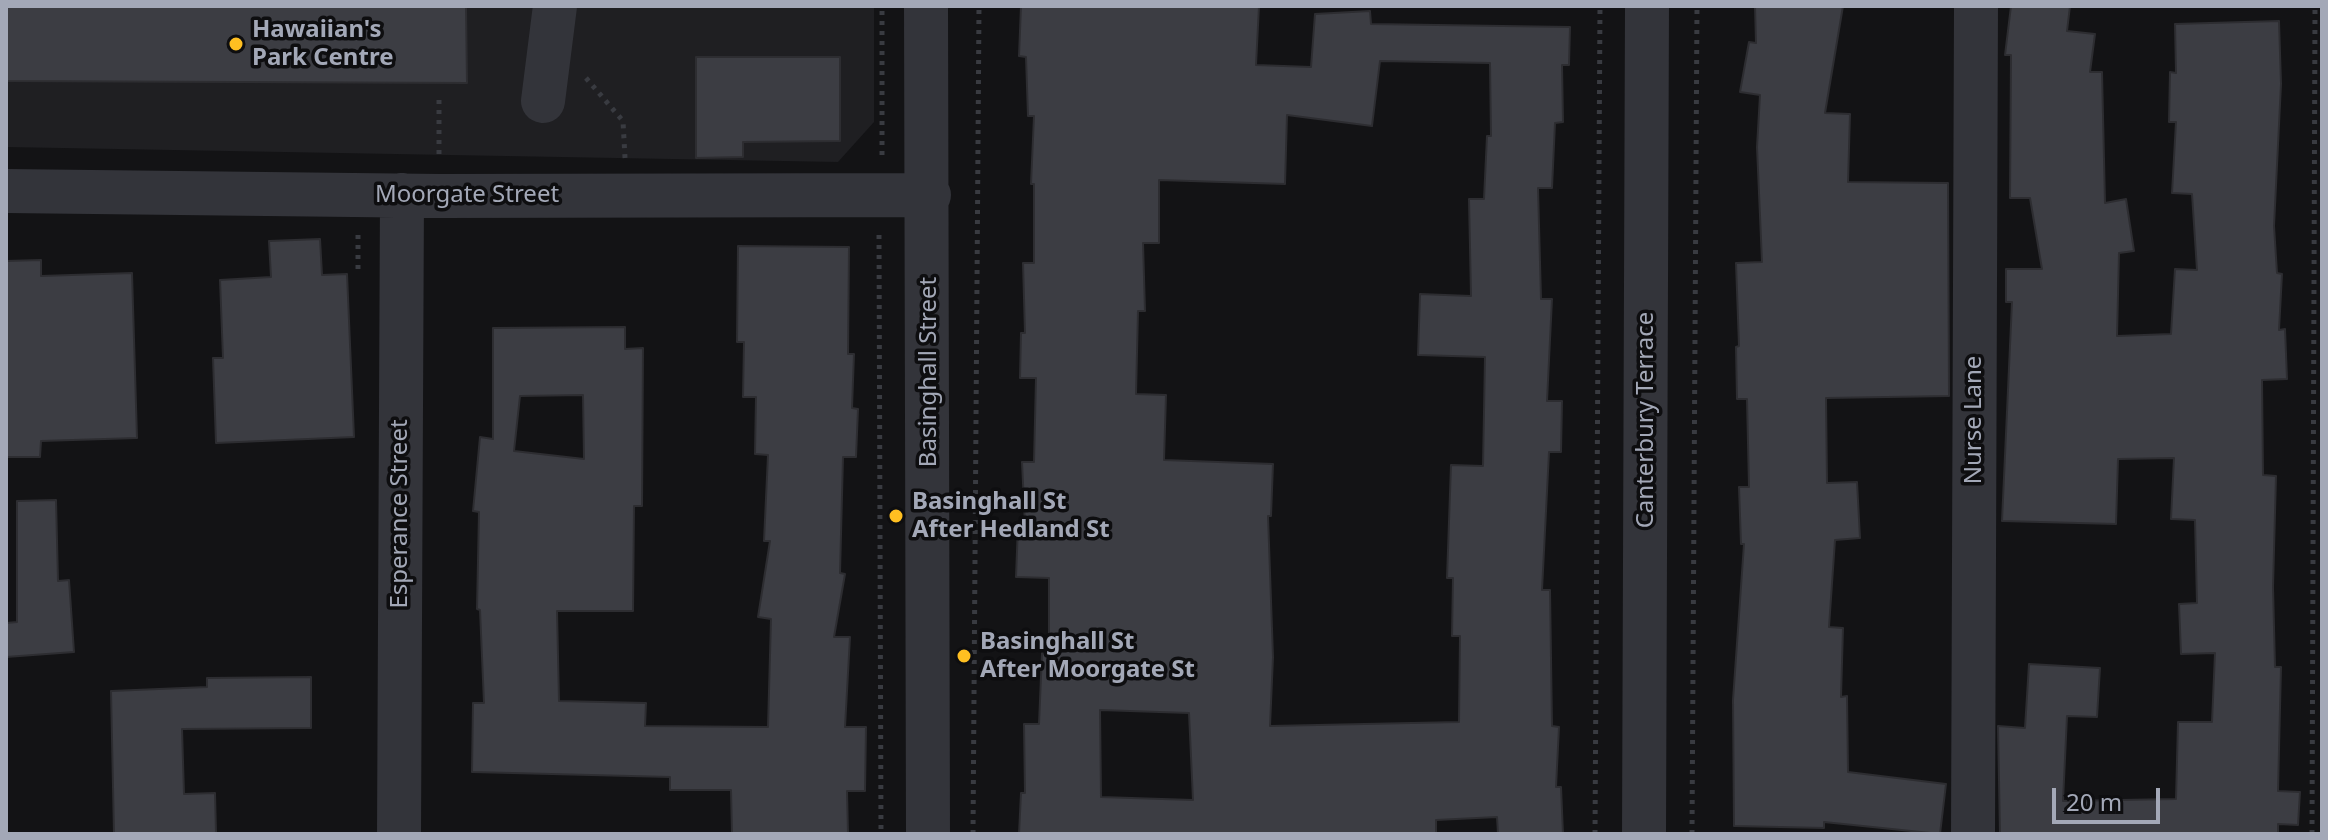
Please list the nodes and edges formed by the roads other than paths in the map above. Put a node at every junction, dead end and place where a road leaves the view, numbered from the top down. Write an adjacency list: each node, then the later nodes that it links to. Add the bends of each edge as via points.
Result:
1 (555, 6): 5 (street)
2 (926, 6): 7 (street, Basinghall Street)
3 (1647, 6): 11 (street, Canterbury Terrace)
4 (1976, 6): 12 (street, Nurse Lane)
5 (543, 101)
6 (6, 191): 8 (street, Moorgate Street)
7 (929, 195): 8 (street, Moorgate Street); 10 (street, Basinghall Street)
8 (421, 196): 9 (street, Esperance Street)
9 (399, 834)
10 (928, 834)
11 (1644, 834)
12 (1973, 834)

